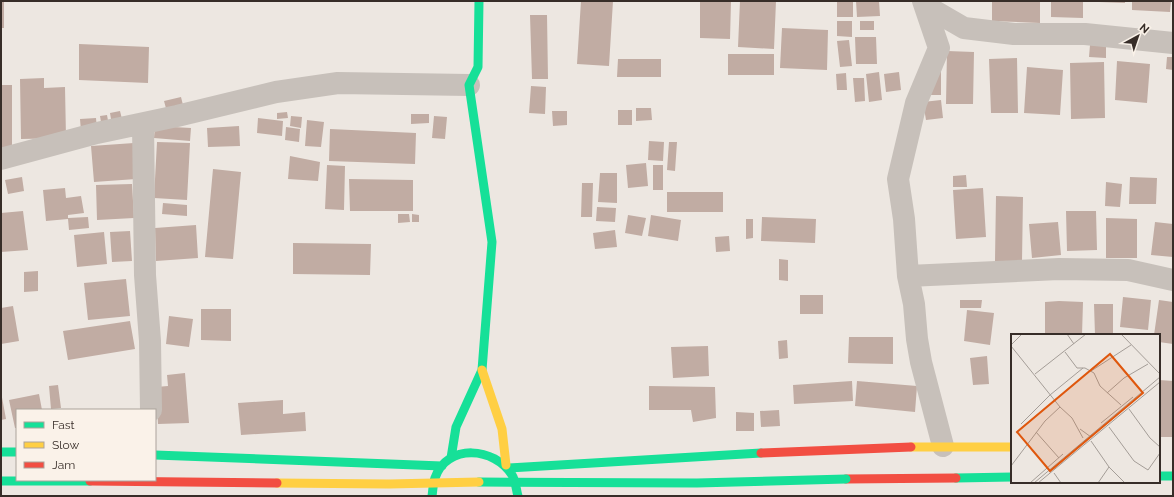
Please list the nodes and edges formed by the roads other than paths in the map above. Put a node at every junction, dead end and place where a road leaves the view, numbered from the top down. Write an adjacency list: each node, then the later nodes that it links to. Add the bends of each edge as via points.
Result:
1 (479, 1): 4 (main road, via 478,67)
2 (925, 3): 3 (street, via 964,28 1014,34 1085,34); 7 (street, via 939,48 916,103 898,179)
3 (1173, 43)
4 (470, 85): 5 (street, via 338,82 276,92); 9 (main road, via 492,242)
5 (143, 124): 6 (street, via 97,133); 10 (street, via 144,275 150,342)
6 (1, 159)
7 (908, 276): 8 (street, via 1059,269 1128,270); 11 (street, via 921,362)
8 (1173, 280)
9 (482, 370): 16 (main road, via 456,427); 18 (main road, via 502,429)
10 (151, 409)
11 (943, 446): 12 (main road); 18 (main road)
12 (1011, 447)
13 (1, 452): 14 (main road)
14 (16, 452)
15 (156, 452): 17 (main road)
16 (451, 458): 17 (main road); 18 (main road, via 464,452 480,451 494,456)
17 (442, 466): 27 (main road, via 435,477)
18 (508, 467): 28 (main road, via 517,486)
19 (1160, 476): 20 (main road)
20 (1173, 476)
21 (1011, 477): 25 (main road, bridge, via 697,483 521,480 396,484)
22 (1, 481): 24 (main road, bridge)
23 (16, 481): 26 (main road, bridge)
24 (16, 481)
25 (90, 481)
26 (90, 481)
27 (432, 496)
28 (518, 496)

